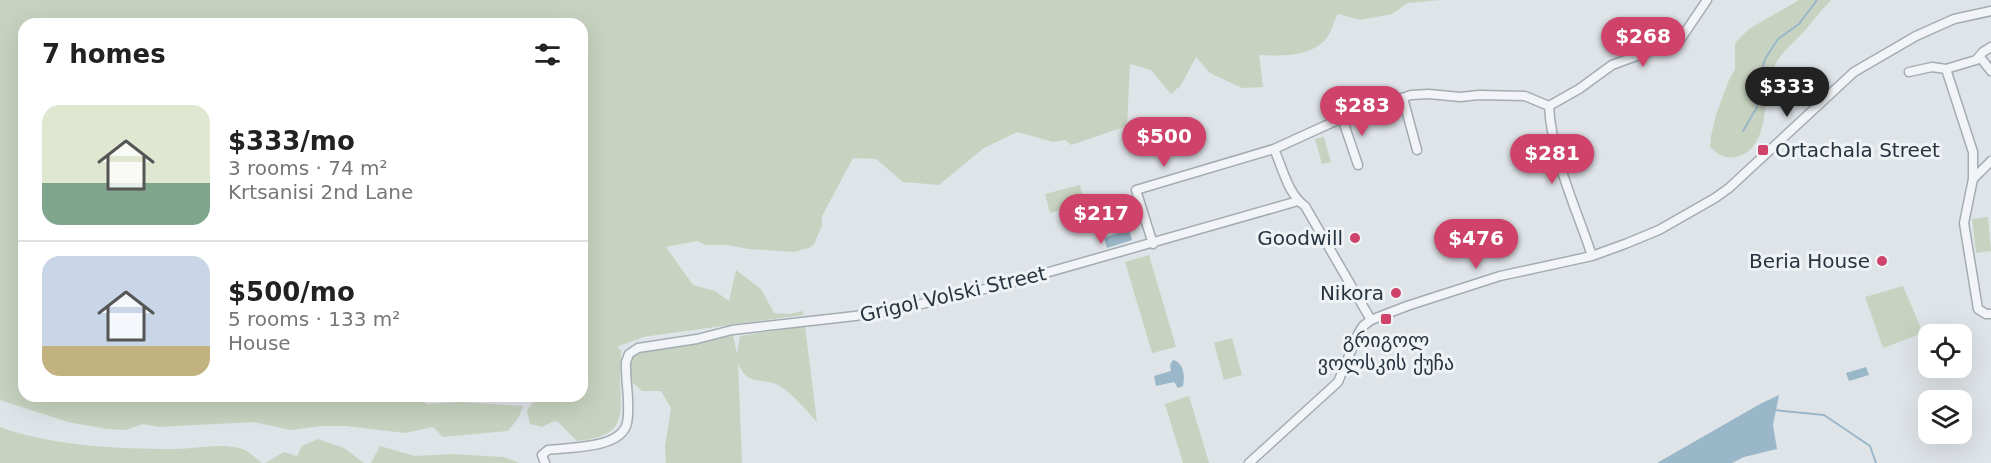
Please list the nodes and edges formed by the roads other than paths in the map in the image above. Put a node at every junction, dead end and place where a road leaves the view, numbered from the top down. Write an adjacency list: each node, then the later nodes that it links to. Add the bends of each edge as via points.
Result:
1 (1707, 0): 9 (street, via 1680,40 1612,65)
2 (1991, 11): 19 (street, via 1954,19 1864,65 1715,198 1659,230)
3 (1991, 47): 4 (street)
4 (1980, 57): 5 (street); 6 (street)
5 (1946, 69): 7 (street, via 1936,66); 13 (street)
6 (1991, 71)
7 (1909, 72)
8 (1403, 98): 9 (street, via 1429,94 1525,96); 10 (street); 12 (street)
9 (1550, 106): 19 (street, via 1550,123 1566,185)
10 (1342, 118): 11 (street); 15 (street)
11 (1274, 149): 17 (street); 18 (street, via 1136,190)
12 (1417, 150)
13 (1972, 152): 14 (street); 16 (street)
14 (1990, 162): 16 (street)
15 (1358, 165)
16 (1972, 178): 20 (street, via 1964,223 1978,309)
17 (1298, 201): 18 (street, Grigol Volski Street); 21 (street, via 1305,206)
18 (1153, 244): 22 (street, Grigol Volski Street, via 909,307 732,330 638,348 626,362 627,424 620,435 608,442 548,450)
19 (1592, 256): 21 (street, via 1500,276)
20 (1991, 314)
21 (1371, 320): 23 (street, via 1358,334 1338,382)
22 (543, 459)
23 (1249, 463)

